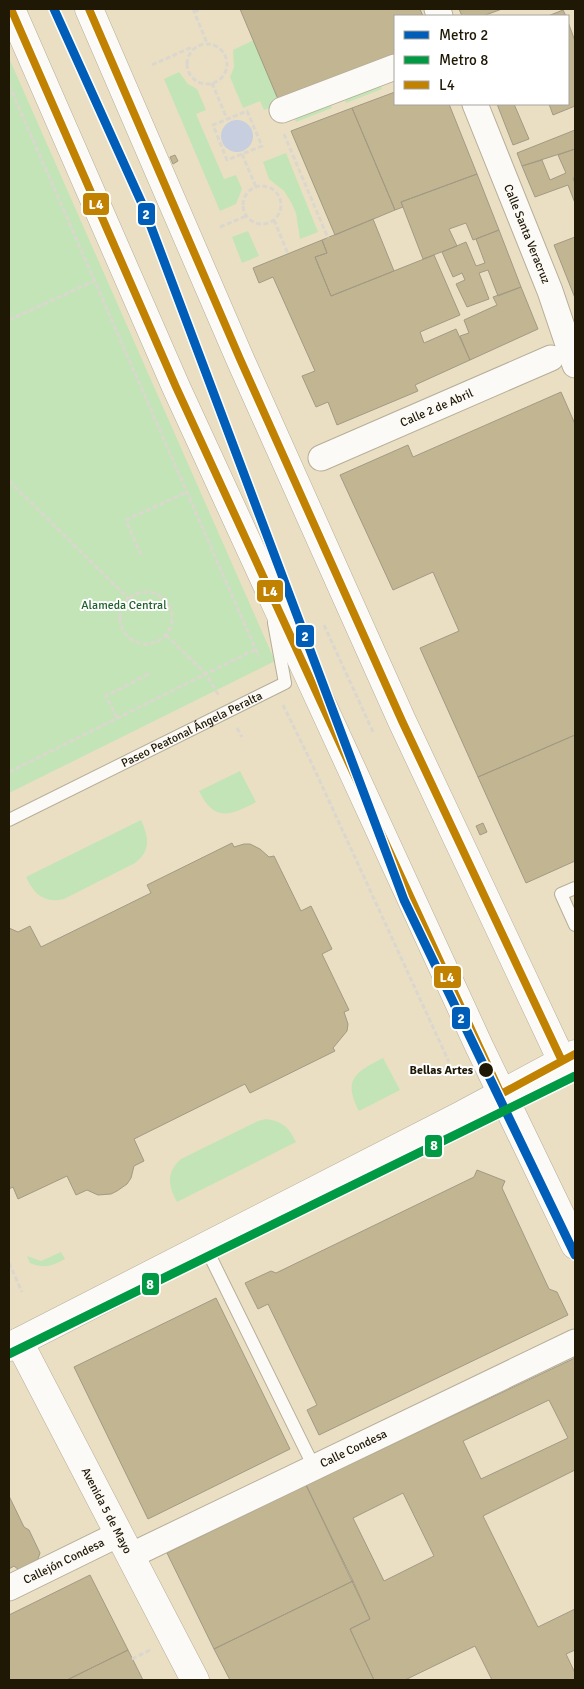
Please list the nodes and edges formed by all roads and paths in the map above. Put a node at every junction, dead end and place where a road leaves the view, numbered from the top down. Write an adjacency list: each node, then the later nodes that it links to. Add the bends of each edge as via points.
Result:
1 (11, 9): 31 (main road, via 176,387)
2 (89, 9): 47 (main road, via 240,359 402,721)
3 (202, 9): 4 (path)
4 (194, 10): 5 (path)
5 (207, 44): 6 (path); 9 (path, via 222,50 227,62 223,75)
6 (197, 45): 7 (path); 9 (path, via 186,61 189,74 199,82)
7 (152, 65)
8 (394, 67): 12 (street)
9 (212, 83): 13 (path)
10 (9, 85): 22 (path)
11 (475, 105): 24 (street, Calle Santa Veracruz)
12 (282, 110)
13 (227, 119): 15 (path, via 213,125 227,160); 15 (path, via 247,111 250,117 262,146)
14 (285, 135): 20 (path)
15 (242, 154): 16 (path)
16 (256, 187): 17 (path, via 243,201); 18 (path, via 268,187 278,195 281,207)
17 (246, 216): 18 (path, via 259,225); 19 (path)
18 (274, 220): 21 (path)
19 (220, 227)
20 (328, 238)
21 (288, 254)
22 (94, 281): 23 (path); 29 (path)
23 (9, 320)
24 (569, 329): 26 (street, Calle Santa Veracruz)
25 (551, 358): 27 (street, Calle 2 de Abril)
26 (575, 365)
27 (321, 458)
28 (9, 481): 32 (path)
29 (187, 492): 30 (path, via 126,520); 35 (path)
30 (141, 555)
31 (267, 585): 38 (lane, Paseo Peatonal Ángela Peralta, via 285,683); 49 (main road)
32 (129, 599): 34 (path, via 143,592 164,600 172,621); 34 (path, via 120,619 131,639 146,644)
33 (324, 625): 41 (path)
34 (166, 635): 37 (path)
35 (256, 649): 37 (path); 38 (path)
36 (151, 674): 40 (path, via 106,696)
37 (206, 674): 39 (path); 40 (path)
38 (275, 688): 39 (lane, Paseo Peatonal Ángela Peralta); 48 (path)
39 (228, 712): 42 (path); 44 (lane, Paseo Peatonal Ángela Peralta)
40 (117, 718): 43 (path)
41 (374, 734)
42 (242, 737)
43 (9, 772)
44 (9, 820)
45 (575, 888): 46 (lane, via 561,894)
46 (575, 925)
47 (569, 1058): 49 (main road)
48 (449, 1062)
49 (501, 1094): 50 (main road); 51 (main road)
50 (575, 1245)
51 (205, 1246): 55 (main road); 56 (lane)
52 (9, 1263): 53 (path)
53 (22, 1292)
54 (575, 1342): 56 (street, Calle Condesa)
55 (14, 1345): 57 (main road, Avenida 5 de Mayo)
56 (314, 1467): 57 (street, Calle Condesa)
57 (124, 1545): 58 (street, Callejón Condesa); 59 (main road, Avenida 5 de Mayo)
58 (9, 1588)
59 (194, 1680)

